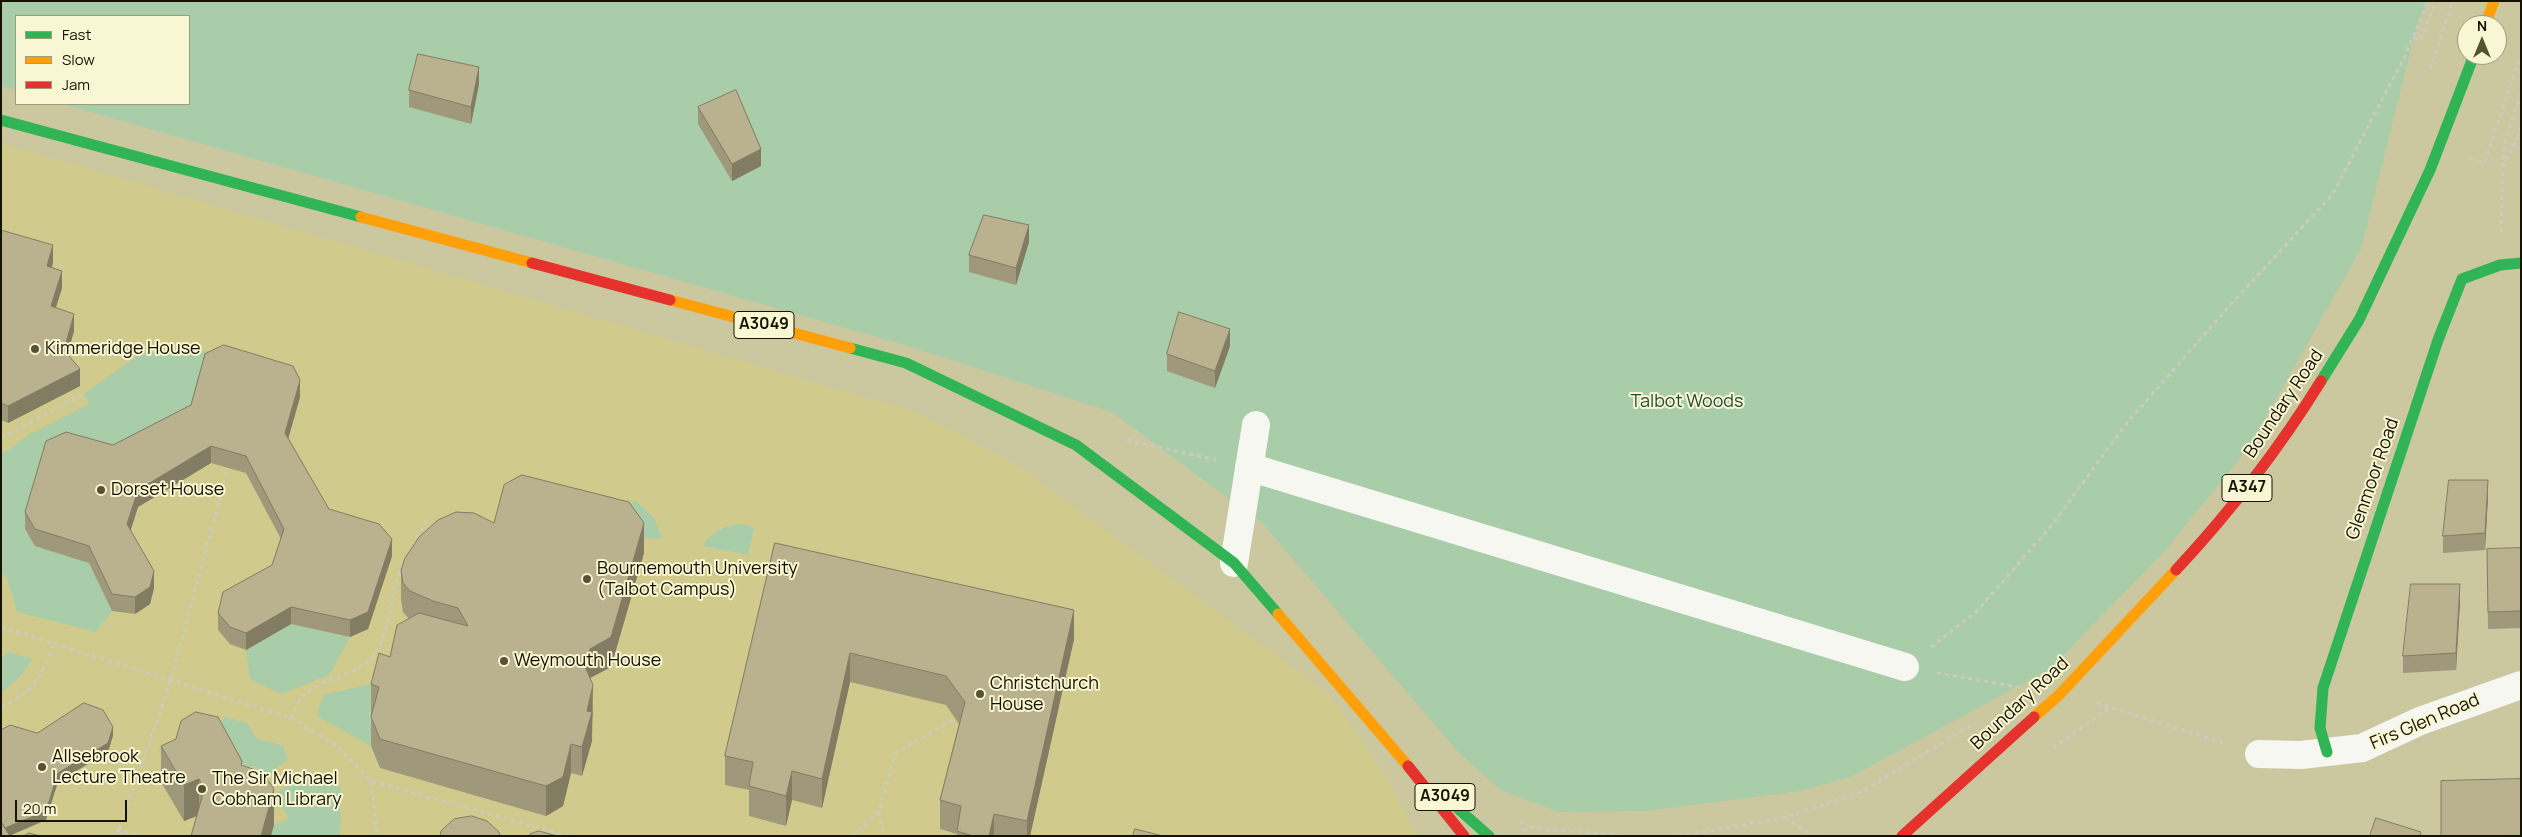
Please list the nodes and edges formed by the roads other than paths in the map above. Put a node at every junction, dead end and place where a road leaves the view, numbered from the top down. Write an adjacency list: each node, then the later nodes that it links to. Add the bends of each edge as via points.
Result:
1 (2494, 1): 2 (main road)
2 (2489, 15)
3 (2470, 65): 16 (main road, Boundary Road / A347, via 2430,170 2359,320 2295,424 2201,543 2059,695)
4 (1, 120): 8 (main road, A3049, via 906,363 1076,445)
5 (2521, 263): 11 (main road, Glenmoor Road, via 2500,265 2462,279 2438,340 2323,688 2320,728)
6 (1256, 426): 7 (street)
7 (1249, 467): 8 (street); 9 (street)
8 (1234, 563): 13 (main road, A3049)
9 (1905, 667)
10 (2521, 685): 11 (street, Firs Glen Road, via 2420,721 2362,748)
11 (2327, 752): 12 (street, Firs Glen Road)
12 (2259, 754)
13 (1402, 758): 14 (main road, A3049); 15 (main road, A3049)
14 (1464, 836)
15 (1489, 836)
16 (1902, 836)

